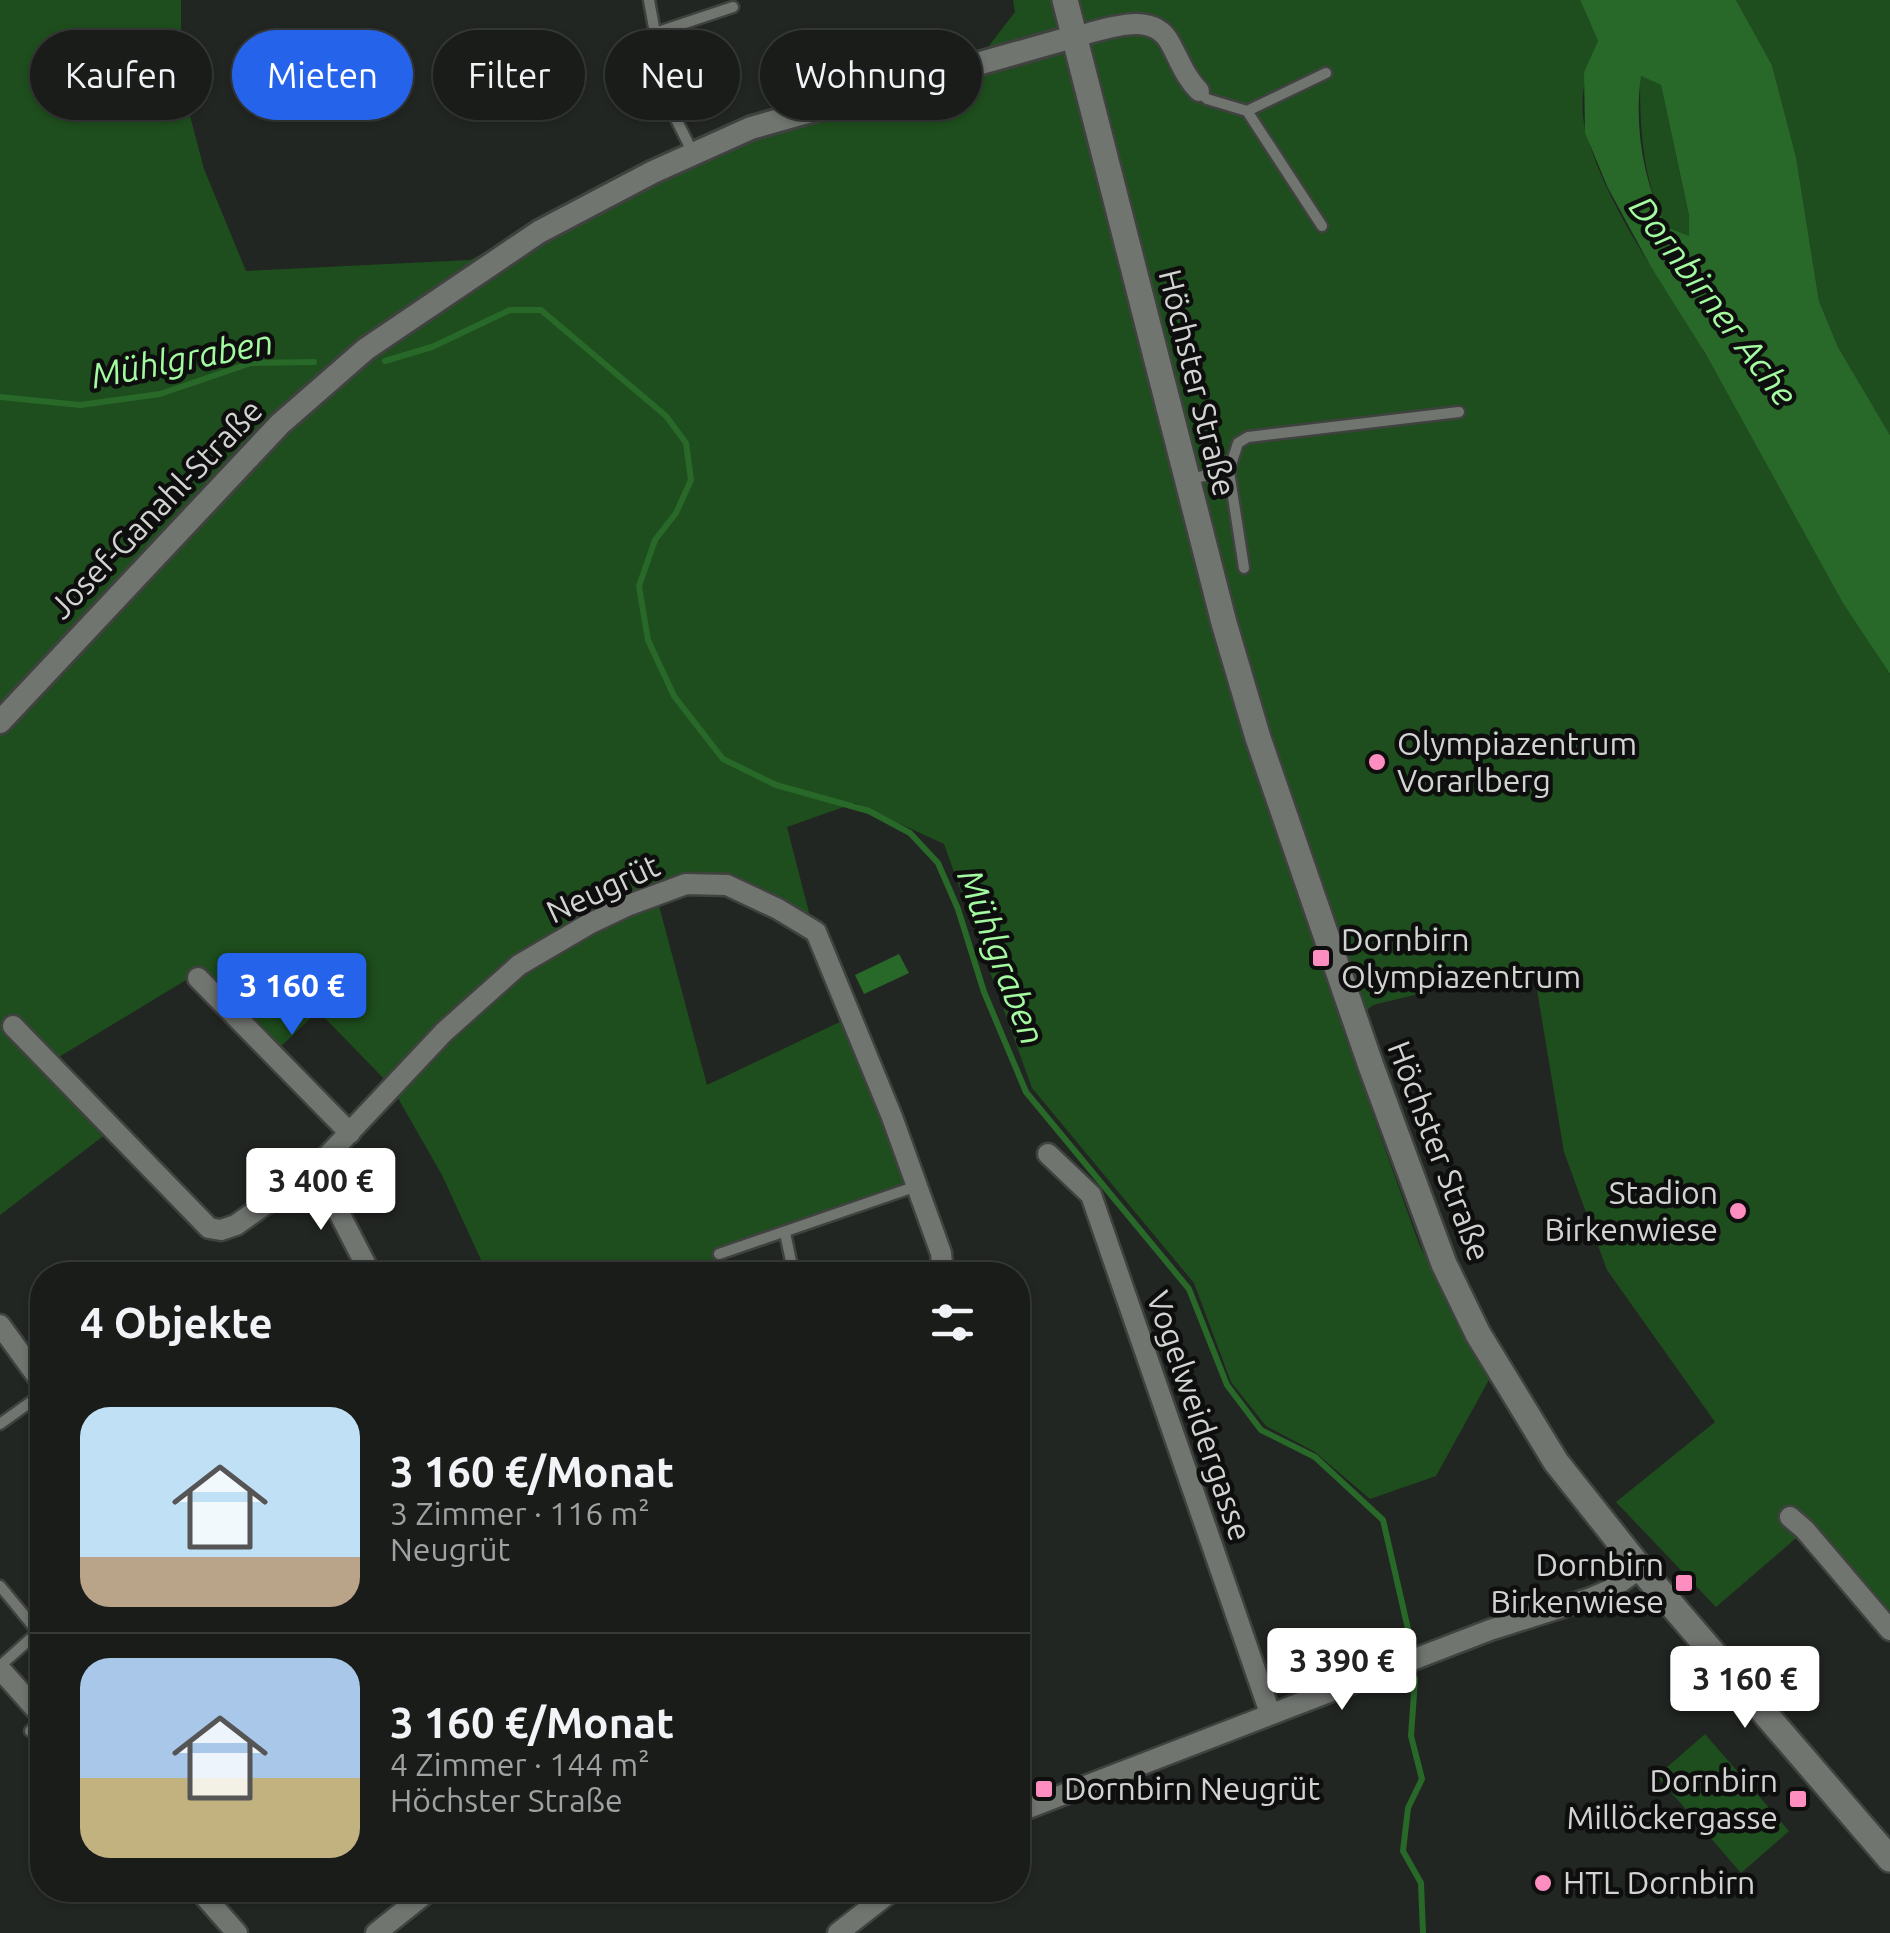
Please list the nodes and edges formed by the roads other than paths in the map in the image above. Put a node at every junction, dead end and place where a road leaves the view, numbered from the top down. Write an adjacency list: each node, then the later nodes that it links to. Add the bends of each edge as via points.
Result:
1 (649, 0): 4 (lane)
2 (1065, 0): 6 (main road, Höchster Straße)
3 (733, 8): 5 (lane)
4 (655, 30)
5 (662, 30)
6 (1073, 37): 8 (street, via 1154,26 1167,36); 11 (street, Josef-Ganahl-Straße, via 752,128); 15 (main road, Höchster Straße)
7 (1326, 72): 9 (lane)
8 (1199, 92): 9 (lane)
9 (1247, 111): 12 (lane)
10 (677, 120): 11 (lane)
11 (693, 154): 17 (street, Josef-Ganahl-Straße, via 539,232 366,349 280,424)
12 (1322, 226)
13 (1459, 412): 14 (lane, via 1248,437 1238,442)
14 (1229, 471): 15 (lane); 16 (lane)
15 (1188, 479): 34 (main road, Höchster Straße, via 1258,738 1433,1237 1510,1392)
16 (1244, 568)
17 (0, 722)
18 (198, 978): 20 (street)
19 (14, 1026): 22 (street, Neugrüt, via 208,1228 236,1225)
20 (350, 1134): 22 (street, Neugrüt); 23 (street, Neugrüt, via 444,1032 519,965 629,905 686,884 727,885 816,932)
21 (1048, 1154): 41 (street, Vogelweidergasse, via 1091,1195)
22 (316, 1168): 26 (street)
23 (917, 1186): 24 (lane); 28 (street, Neugrüt)
24 (785, 1233): 25 (lane); 27 (lane)
25 (719, 1254)
26 (364, 1262)
27 (791, 1262)
28 (942, 1262)
29 (0, 1325): 30 (street)
30 (30, 1366)
31 (30, 1403): 32 (lane)
32 (0, 1424)
33 (1790, 1517): 37 (street)
34 (1640, 1568): 41 (street, via 1591,1598); 43 (main road, Höchster Straße)
35 (0, 1586): 36 (lane)
36 (30, 1622)
37 (1890, 1630)
38 (30, 1639): 39 (lane)
39 (0, 1667): 40 (street)
40 (30, 1711)
41 (1270, 1713): 42 (street)
42 (1030, 1807)
43 (1890, 1859)
44 (210, 1902): 47 (street)
45 (409, 1902): 48 (street)
46 (878, 1902): 49 (street)
47 (237, 1933)
48 (376, 1933)
49 (838, 1933)

